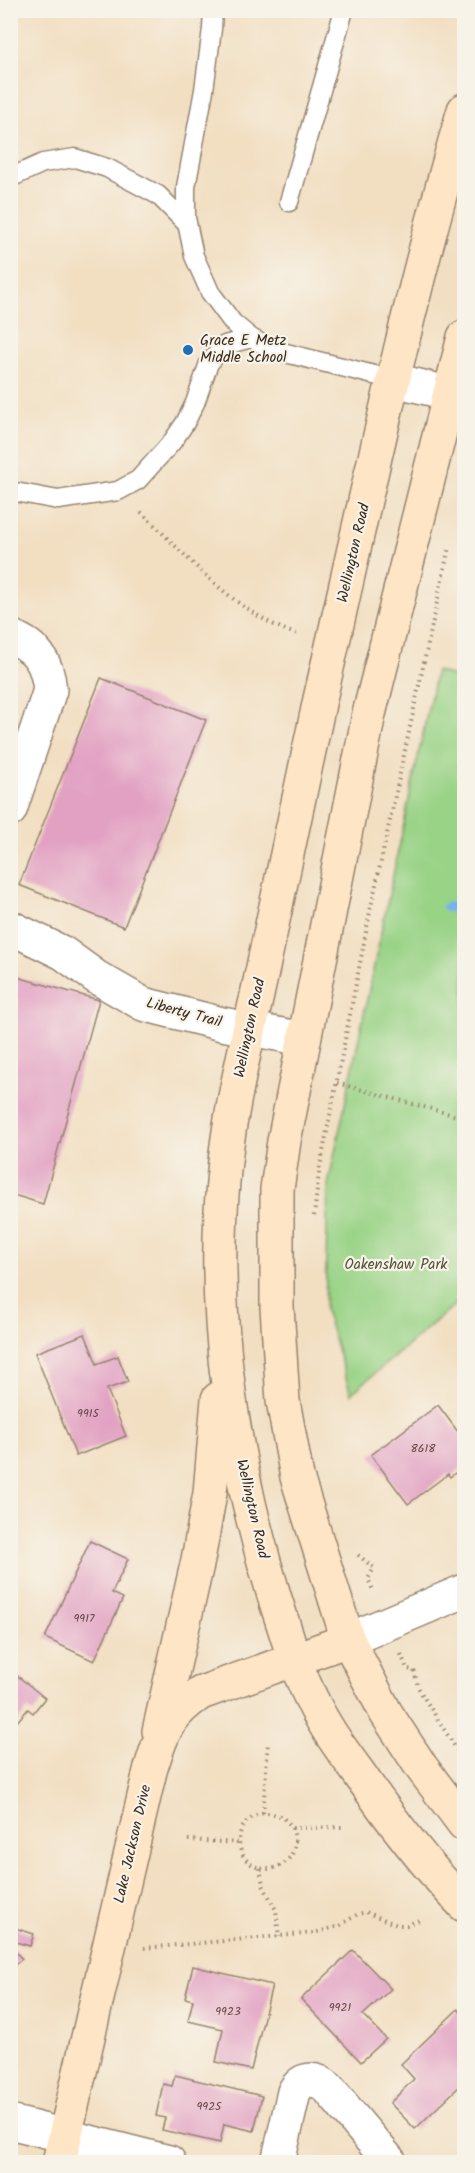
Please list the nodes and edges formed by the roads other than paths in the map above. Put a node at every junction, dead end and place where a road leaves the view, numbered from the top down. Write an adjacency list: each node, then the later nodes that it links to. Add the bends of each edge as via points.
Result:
1 (213, 10): 6 (lane, via 204,90 186,187)
2 (344, 10): 5 (lane)
3 (465, 110): 9 (main road, Wellington Road)
4 (10, 178): 6 (lane, via 43,163 75,158 106,168 158,195)
5 (289, 202)
6 (187, 224): 8 (lane, via 194,256 210,292 233,323)
7 (465, 337): 10 (main road)
8 (251, 338): 9 (lane, via 274,350); 11 (lane, via 225,345 209,363 185,423 138,480 118,491 58,500)
9 (394, 380): 10 (street); 15 (main road, Wellington Road)
10 (457, 395): 16 (main road, via 369,714)
11 (10, 491)
12 (10, 636): 13 (street, via 33,648 48,672 50,690)
13 (10, 810)
14 (10, 927): 15 (street, Liberty Trail, via 63,953 142,1004)
15 (249, 1029): 16 (street, Liberty Trail); 17 (main road, Wellington Road, via 222,1184)
16 (304, 1039): 19 (main road, via 277,1189 282,1389 297,1477)
17 (224, 1349): 20 (main road, Wellington Road, via 243,1479 261,1555); 21 (main road, via 210,1493)
18 (465, 1591): 19 (street)
19 (348, 1640): 20 (main road, Lake Jackson Drive); 22 (main road, via 386,1713)
20 (294, 1659): 21 (main road, Lake Jackson Drive, via 227,1682 180,1707 167,1723); 23 (main road, Wellington Road, via 311,1700 388,1816)
21 (150, 1771): 25 (main road, Lake Jackson Drive)
22 (465, 1824)
23 (465, 1905)
24 (10, 2122): 25 (street)
25 (62, 2149): 26 (street)
26 (169, 2163)
27 (278, 2163): 28 (street, via 294,2092 304,2080 328,2088)
28 (390, 2163)

